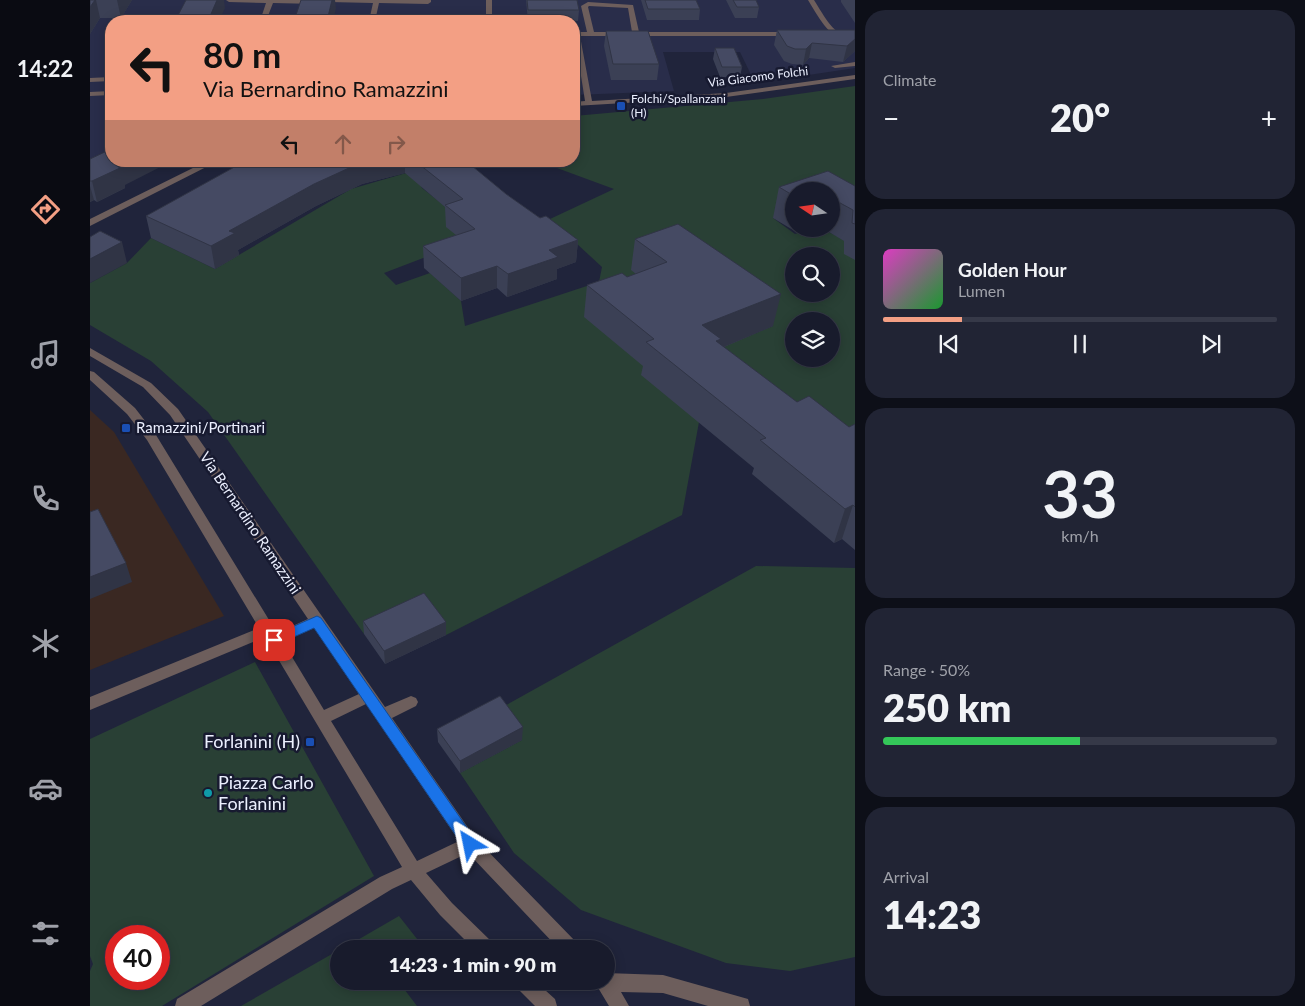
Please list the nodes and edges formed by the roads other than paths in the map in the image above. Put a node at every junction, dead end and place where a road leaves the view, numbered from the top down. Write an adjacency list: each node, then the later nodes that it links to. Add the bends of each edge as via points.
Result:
1 (229, 0): 6 (street)
2 (428, 0): 7 (street)
3 (488, 0): 10 (street)
4 (811, 0): 16 (street)
5 (329, 1): 6 (street); 7 (street)
6 (270, 2): 8 (street)
7 (376, 2): 9 (street)
8 (265, 15)
9 (373, 15)
10 (489, 15)
11 (580, 34): 12 (street)
12 (591, 34): 13 (street); 13 (street, via 584,6 625,4 631,6)
13 (636, 34): 14 (street)
14 (803, 34)
15 (823, 34): 16 (street)
16 (832, 34): 17 (street); 18 (street)
17 (855, 34)
18 (855, 41)
19 (580, 59): 27 (street)
20 (855, 64): 21 (street)
21 (835, 66)
22 (855, 77): 27 (street, Via Giacomo Folchi, via 726,95)
23 (90, 80): 24 (street)
24 (105, 80)
25 (105, 93): 26 (street)
26 (90, 94)
27 (589, 103): 28 (street, Via Giacomo Folchi)
28 (580, 104)
29 (202, 167): 30 (street)
30 (90, 223)
31 (90, 351): 33 (street, Via Bernardino Ramazzini, via 147,385 174,412)
32 (93, 378): 34 (street, via 131,411 152,438)
33 (317, 621): 34 (street); 35 (street, Via Bernardino Ramazzini)
34 (271, 635): 37 (street); 39 (street)
35 (368, 696): 38 (street, Via Bernardino Ramazzini); 39 (street)
36 (411, 702): 38 (street)
37 (90, 704)
38 (383, 716): 40 (street, Via Bernardino Ramazzini)
39 (322, 718): 41 (street)
40 (470, 844): 41 (street); 43 (street, Via Bernardino Ramazzini)
41 (413, 870): 42 (street); 47 (street, via 386,883)
42 (478, 940)
43 (562, 940)
44 (615, 982): 50 (street, via 663,984)
45 (531, 990): 48 (street)
46 (609, 990): 49 (street)
47 (184, 1006)
48 (548, 1006)
49 (620, 1006)
50 (741, 1006)

